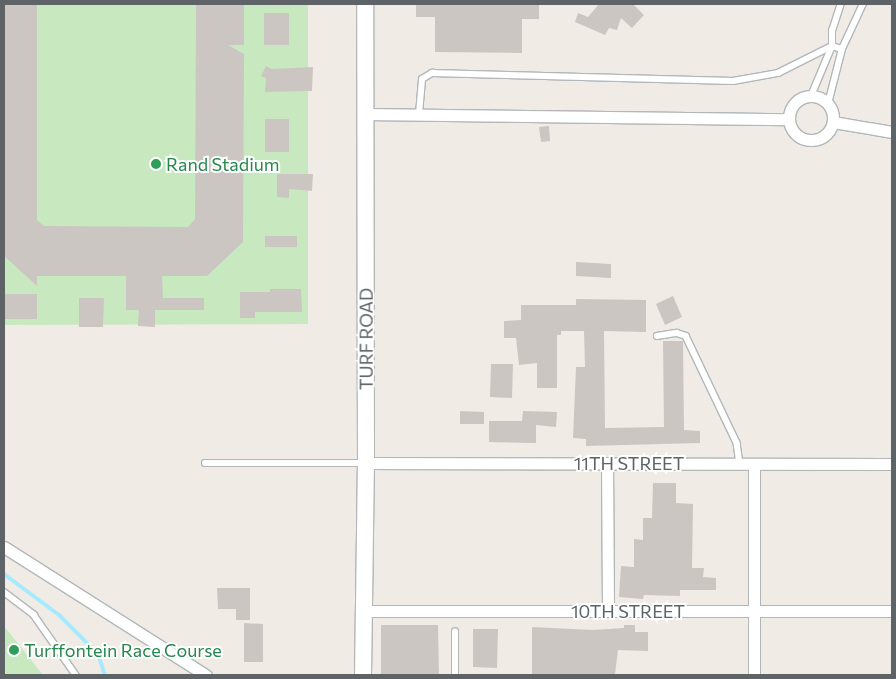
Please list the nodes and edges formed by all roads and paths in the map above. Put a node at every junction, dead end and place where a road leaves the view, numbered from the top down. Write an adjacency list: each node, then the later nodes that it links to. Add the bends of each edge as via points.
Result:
1 (366, 4): 8 (main road, TURF ROAD)
2 (841, 4): 4 (lane, via 832,31)
3 (862, 4): 5 (lane)
4 (832, 46): 5 (lane); 6 (lane); 9 (lane, via 778,73 732,81 432,73 422,79)
5 (842, 49): 7 (lane)
6 (811, 96): 7 (street); 10 (street, via 794,103)
7 (828, 104): 11 (street)
8 (366, 114): 9 (street); 15 (main road, TURF ROAD)
9 (418, 114): 10 (street)
10 (788, 119): 11 (street, via 793,132 810,140 822,137)
11 (833, 122): 12 (street)
12 (892, 132)
13 (657, 336): 17 (lane, via 686,336 737,443)
14 (205, 463): 15 (lane)
15 (366, 463): 16 (street, 11TH STREET); 22 (main road, TURF ROAD)
16 (607, 463): 17 (street, 11TH STREET); 23 (street)
17 (740, 464): 18 (street, 11TH STREET)
18 (754, 464): 19 (street, 11TH STREET); 24 (street)
19 (892, 464)
20 (4, 548): 28 (street)
21 (4, 592): 27 (lane, via 34,614)
22 (364, 611): 23 (street, 10TH STREET); 29 (main road, TURF ROAD)
23 (608, 611): 24 (street, 10TH STREET)
24 (754, 611): 25 (street, 10TH STREET); 31 (street)
25 (892, 611)
26 (455, 632): 30 (lane)
27 (76, 675)
28 (206, 675)
29 (363, 675)
30 (455, 675)
31 (754, 675)

